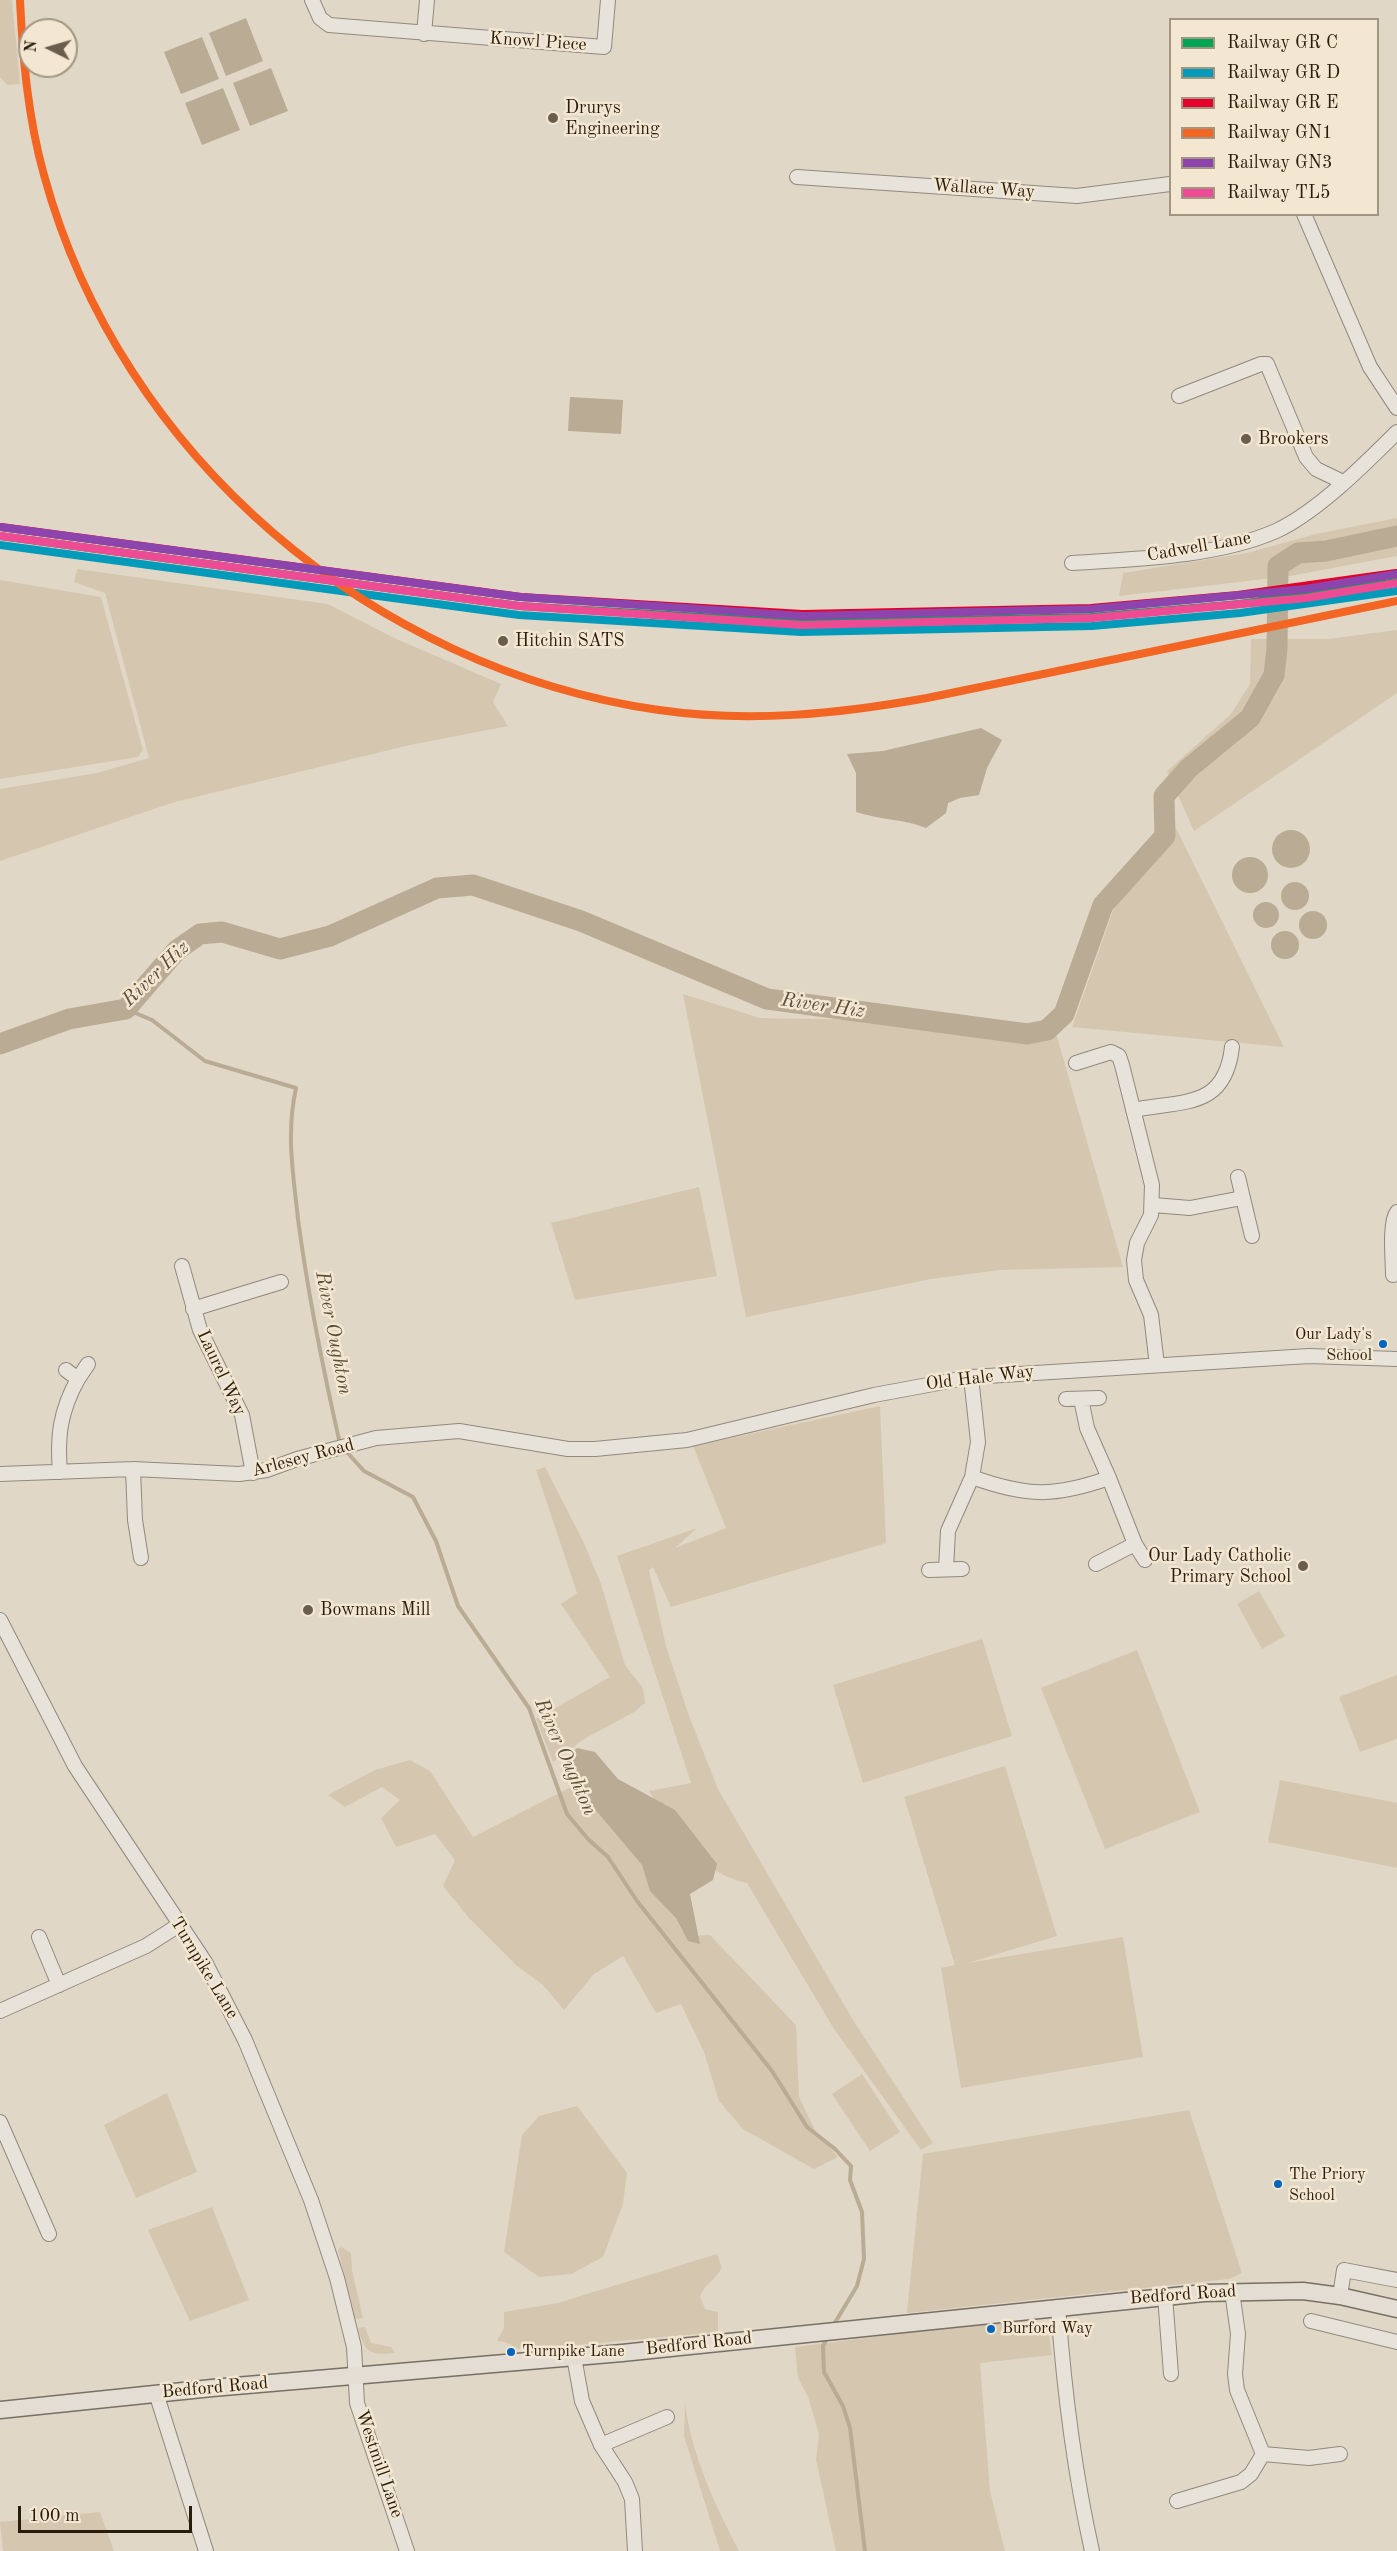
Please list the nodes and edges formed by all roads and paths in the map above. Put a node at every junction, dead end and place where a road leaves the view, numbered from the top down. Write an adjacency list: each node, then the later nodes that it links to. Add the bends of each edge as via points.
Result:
1 (312, 0): 4 (street, Knowl Piece, via 320,18 329,26)
2 (427, 0): 4 (street)
3 (608, 0): 4 (street, Knowl Piece, via 604,47)
4 (424, 34)
5 (797, 177): 6 (street, Wallace Way, via 1077,196)
6 (1169, 184)
7 (1306, 216): 9 (street, via 1366,360)
8 (1179, 396): 11 (street, via 1267,364 1306,457 1316,469)
9 (1397, 408)
10 (1397, 432): 11 (street, Cadwell Lane)
11 (1343, 482): 12 (street, Cadwell Lane, via 1291,522 1258,537 1204,550)
12 (1072, 563)
13 (1232, 1047): 15 (street, via 1226,1077 1212,1094)
14 (1076, 1063): 15 (street, via 1112,1052 1119,1056)
15 (1133, 1110): 18 (street, via 1150,1176)
16 (1238, 1178): 17 (street)
17 (1242, 1198): 18 (street, via 1190,1208); 20 (street)
18 (1153, 1205): 27 (street, via 1134,1260 1136,1280 1151,1315)
19 (1397, 1212): 22 (street)
20 (1252, 1236)
21 (182, 1266): 24 (street, Laurel Way)
22 (1394, 1275)
23 (281, 1282): 24 (street, Laurel Way)
24 (193, 1309): 37 (street, Laurel Way, via 240,1409)
25 (1397, 1359): 27 (street, Old Hale Way, via 1309,1356)
26 (88, 1364): 30 (street)
27 (1157, 1365): 29 (street, Old Hale Way)
28 (66, 1370): 30 (street)
29 (971, 1377): 34 (street, Old Hale Way, via 874,1395 687,1440); 39 (street, via 978,1442)
30 (78, 1379): 36 (street, via 59,1425)
31 (1099, 1398): 32 (street)
32 (1081, 1399): 33 (street); 40 (street, via 1087,1428)
33 (1066, 1400)
34 (568, 1449): 37 (street, Arlesey Road, via 459,1431 442,1432 376,1438)
35 (133, 1469): 36 (street, Arlesey Road); 37 (street, Arlesey Road); 42 (street)
36 (60, 1472): 38 (street, Arlesey Road)
37 (253, 1473)
38 (0, 1474)
39 (972, 1477): 40 (street, via 1017,1492 1042,1494 1076,1490); 45 (street, via 948,1531)
40 (1109, 1478): 41 (street)
41 (1136, 1544): 43 (street); 44 (street)
42 (141, 1558)
43 (1145, 1560)
44 (1096, 1564)
45 (946, 1569): 46 (street); 47 (street)
46 (962, 1569)
47 (928, 1570)
48 (0, 1620): 49 (street, Turnpike Lane)
49 (6, 1642): 50 (street, Turnpike Lane, via 75,1766)
50 (179, 1925): 52 (street, via 146,1946); 66 (street, Turnpike Lane, via 223,1993 278,2114 337,2278)
51 (39, 1937): 52 (street)
52 (59, 1985): 53 (street)
53 (0, 2011)
54 (0, 2122): 55 (street)
55 (49, 2234)
56 (1397, 2280): 59 (street, via 1344,2270)
57 (1232, 2291): 58 (main road, Bedford Road); 59 (main road, Bedford Road, via 1303,2291); 71 (street, via 1238,2334 1237,2390)
58 (1165, 2296): 60 (main road, Bedford Road); 65 (street)
59 (1340, 2296): 61 (main road, Bedford Road)
60 (1058, 2307): 64 (main road, Bedford Road); 77 (street, via 1079,2495)
61 (1397, 2309)
62 (1311, 2321): 63 (street)
63 (1397, 2342)
64 (574, 2357): 66 (main road, Bedford Road); 70 (street, via 582,2401)
65 (1171, 2374)
66 (357, 2377): 67 (main road, Bedford Road); 75 (street, Westmill Lane, via 357,2403)
67 (156, 2393): 68 (main road, Bedford Road); 74 (street)
68 (0, 2410)
69 (668, 2416): 70 (street)
70 (601, 2445): 76 (street, via 626,2482 632,2499)
71 (1263, 2454): 72 (street, via 1309,2458); 73 (street, via 1241,2482)
72 (1340, 2454)
73 (1177, 2502)
74 (206, 2551)
75 (407, 2551)
76 (635, 2551)
77 (1092, 2551)

